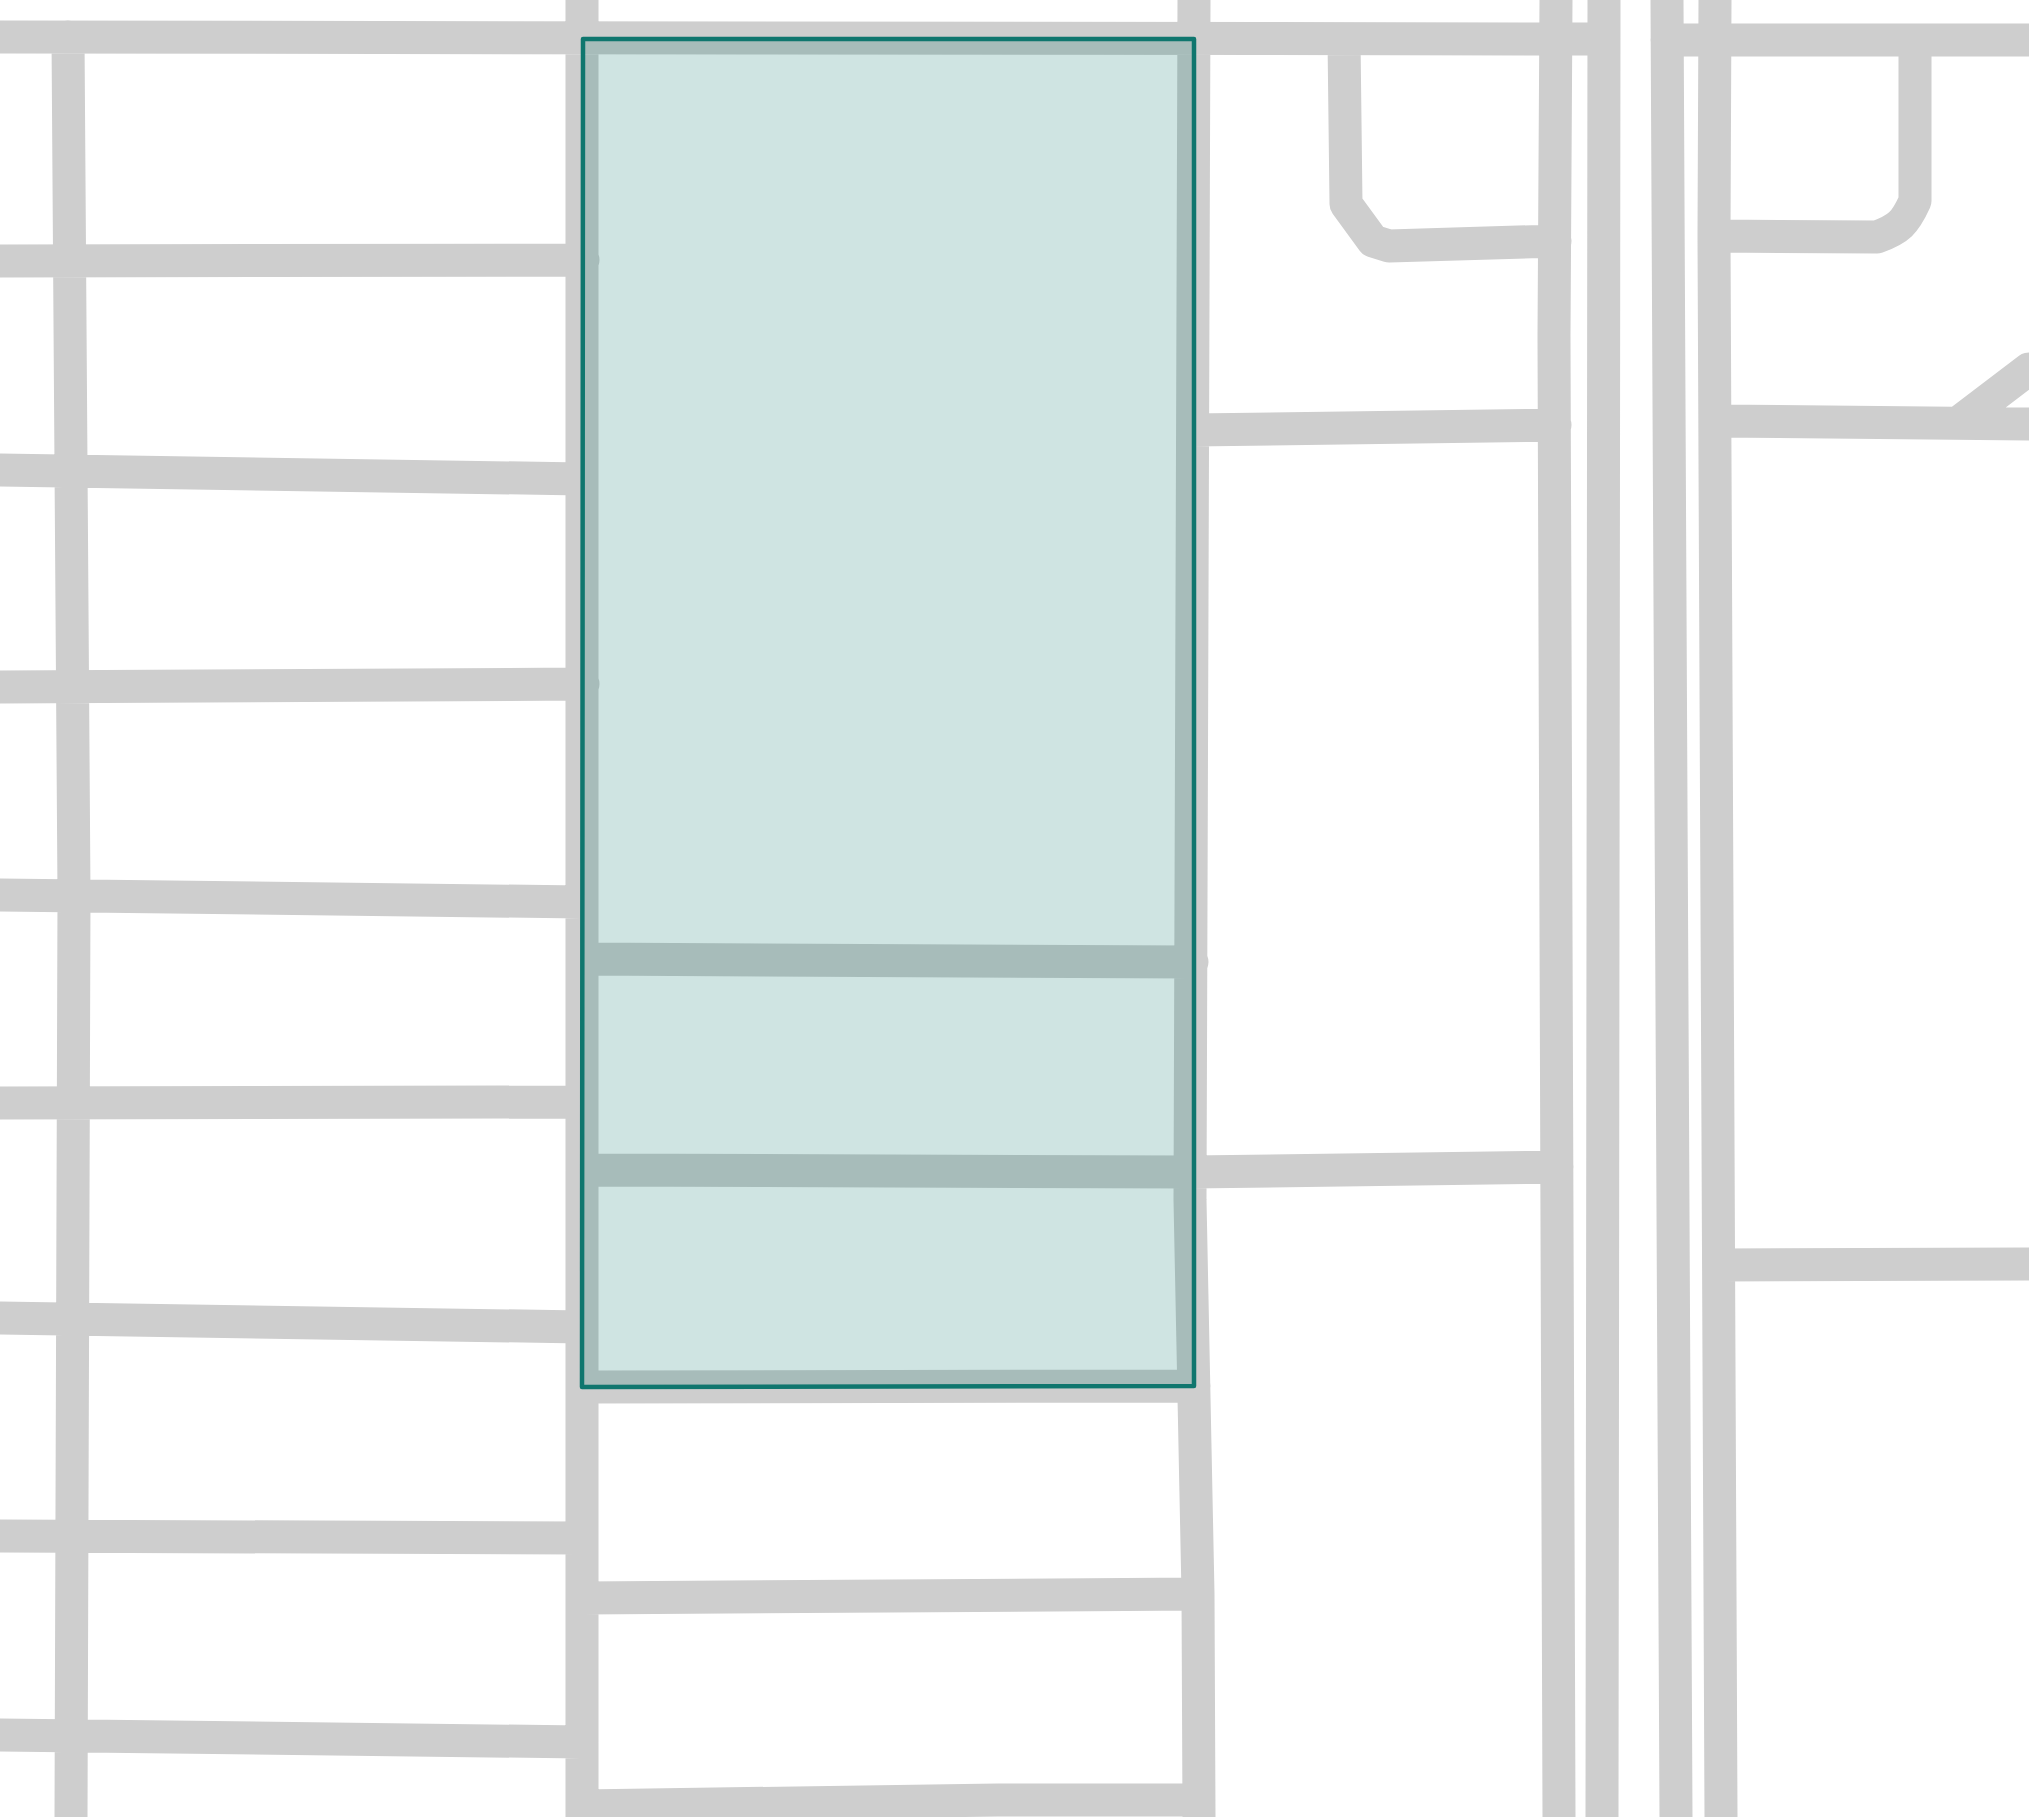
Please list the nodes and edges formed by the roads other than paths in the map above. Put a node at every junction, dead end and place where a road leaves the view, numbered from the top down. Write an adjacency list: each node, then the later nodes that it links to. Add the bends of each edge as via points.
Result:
1 (582, 0): 9 (street)
2 (1194, 0): 10 (street)
3 (1556, 0): 12 (street)
4 (1604, 0): 13 (street)
5 (1667, 0): 14 (street)
6 (1714, 0): 15 (street)
7 (0, 37): 8 (street)
8 (68, 37): 9 (street); 22 (street)
9 (582, 39): 10 (street); 20 (street)
10 (1194, 39): 11 (street); 28 (street)
11 (1344, 39): 12 (street); 19 (street, via 1346,204 1372,241 1389,246)
12 (1556, 39): 13 (street); 19 (street)
13 (1604, 39): 65 (street)
14 (1667, 40): 15 (street); 66 (street)
15 (1714, 40): 16 (street); 18 (street)
16 (1915, 40): 17 (street); 18 (street, via 1915,201 1907,219 1894,231 1877,237)
17 (2029, 40)
18 (1714, 236): 24 (street)
19 (1555, 241): 27 (street)
20 (583, 260): 22 (street); 31 (street)
21 (0, 261): 22 (street)
22 (70, 262): 30 (street)
23 (2029, 369): 25 (street)
24 (1714, 421): 25 (street); 47 (street)
25 (1958, 423): 26 (street)
26 (2029, 424)
27 (1555, 425): 28 (street); 43 (street)
28 (1193, 430): 39 (street)
29 (0, 470): 30 (street)
30 (71, 471): 31 (street); 34 (street)
31 (582, 480): 32 (street)
32 (583, 684): 34 (street); 37 (street)
33 (0, 687): 34 (street)
34 (73, 688): 36 (street)
35 (0, 895): 36 (street)
36 (74, 895): 37 (street); 42 (street)
37 (582, 902): 38 (street)
38 (582, 959): 39 (street); 40 (street)
39 (1192, 962): 45 (street)
40 (582, 1102): 42 (street); 44 (street)
41 (0, 1103): 42 (street)
42 (73, 1103): 49 (street)
43 (1557, 1167): 45 (street); 64 (street)
44 (582, 1170): 45 (street); 50 (street)
45 (1191, 1172): 51 (street)
46 (2029, 1264): 47 (street)
47 (1719, 1265): 67 (street)
48 (0, 1318): 49 (street)
49 (73, 1319): 50 (street); 54 (street)
50 (582, 1327): 52 (street)
51 (1194, 1386): 52 (street); 56 (street)
52 (582, 1387): 55 (street)
53 (0, 1536): 54 (street)
54 (72, 1537): 55 (street); 59 (street)
55 (582, 1538): 57 (street)
56 (1198, 1594): 57 (street); 61 (street)
57 (582, 1598): 60 (street)
58 (0, 1735): 59 (street)
59 (72, 1735): 60 (street); 63 (street)
60 (582, 1742): 62 (street)
61 (1198, 1809): 62 (street, via 998,1800)
62 (582, 1812)
63 (71, 1817)
64 (1559, 1817)
65 (1602, 1817)
66 (1676, 1817)
67 (1721, 1817)

